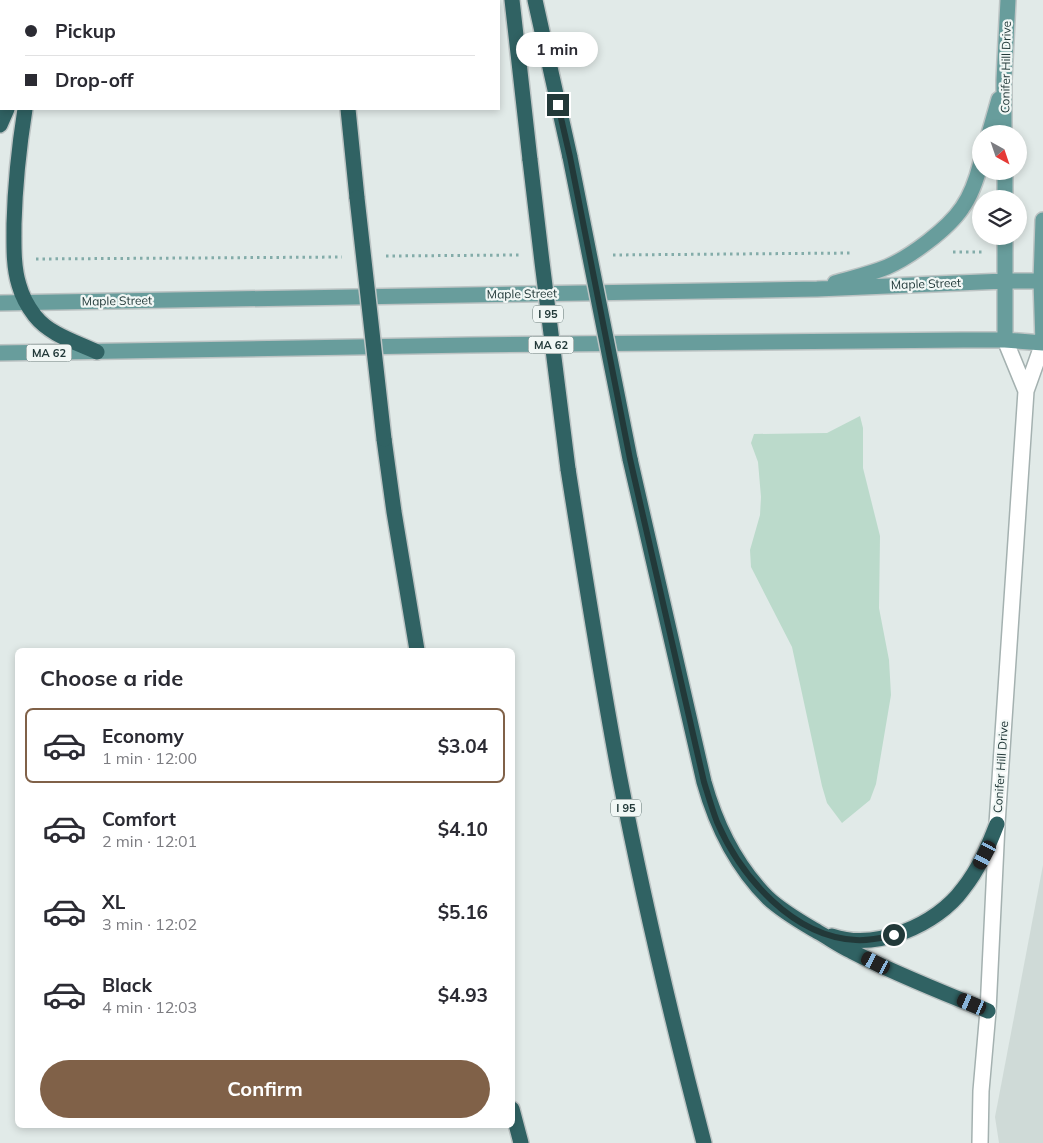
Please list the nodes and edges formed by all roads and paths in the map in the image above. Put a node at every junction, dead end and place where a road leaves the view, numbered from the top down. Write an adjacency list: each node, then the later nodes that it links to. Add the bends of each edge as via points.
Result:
1 (512, 0): 30 (highway, I 95, bridge, via 568,469 600,667 641,880)
2 (535, 0): 26 (highway, bridge, via 630,459 704,782 728,843 754,881 785,912)
3 (1008, 0): 4 (main road, Conifer Hill Drive)
4 (1004, 80): 8 (main road); 9 (main road, Conifer Hill Drive)
5 (7, 110): 10 (highway)
6 (25, 110): 18 (highway, via 18,164 14,254)
7 (348, 110): 24 (highway, bridge, via 384,439)
8 (992, 125)
9 (1004, 125)
10 (0, 126)
11 (976, 180): 16 (main road, via 962,209 940,233 887,267)
12 (1043, 220): 15 (main road)
13 (1005, 245): 14 (main road)
14 (1005, 281): 15 (main road, Maple Street); 16 (main road, Maple Street); 19 (main road)
15 (1042, 281): 20 (main road)
16 (816, 289): 18 (main road, Maple Street)
17 (0, 303): 18 (main road, Maple Street)
18 (26, 303): 21 (highway, via 48,328)
19 (1005, 340): 20 (main road, MA 62); 21 (main road, MA 62); 23 (street)
20 (1043, 343): 23 (street)
21 (97, 352): 22 (main road, MA 62)
22 (0, 353)
23 (1026, 391): 25 (street, Conifer Hill Drive)
24 (417, 648)
25 (997, 824): 26 (highway, via 975,873 948,906 932,918 876,940 856,940); 27 (street, Conifer Hill Drive)
26 (816, 931): 27 (highway, via 876,963)
27 (988, 1011): 31 (street, Conifer Hill Drive)
28 (515, 1120): 29 (highway)
29 (521, 1143)
30 (704, 1143)
31 (980, 1143)

